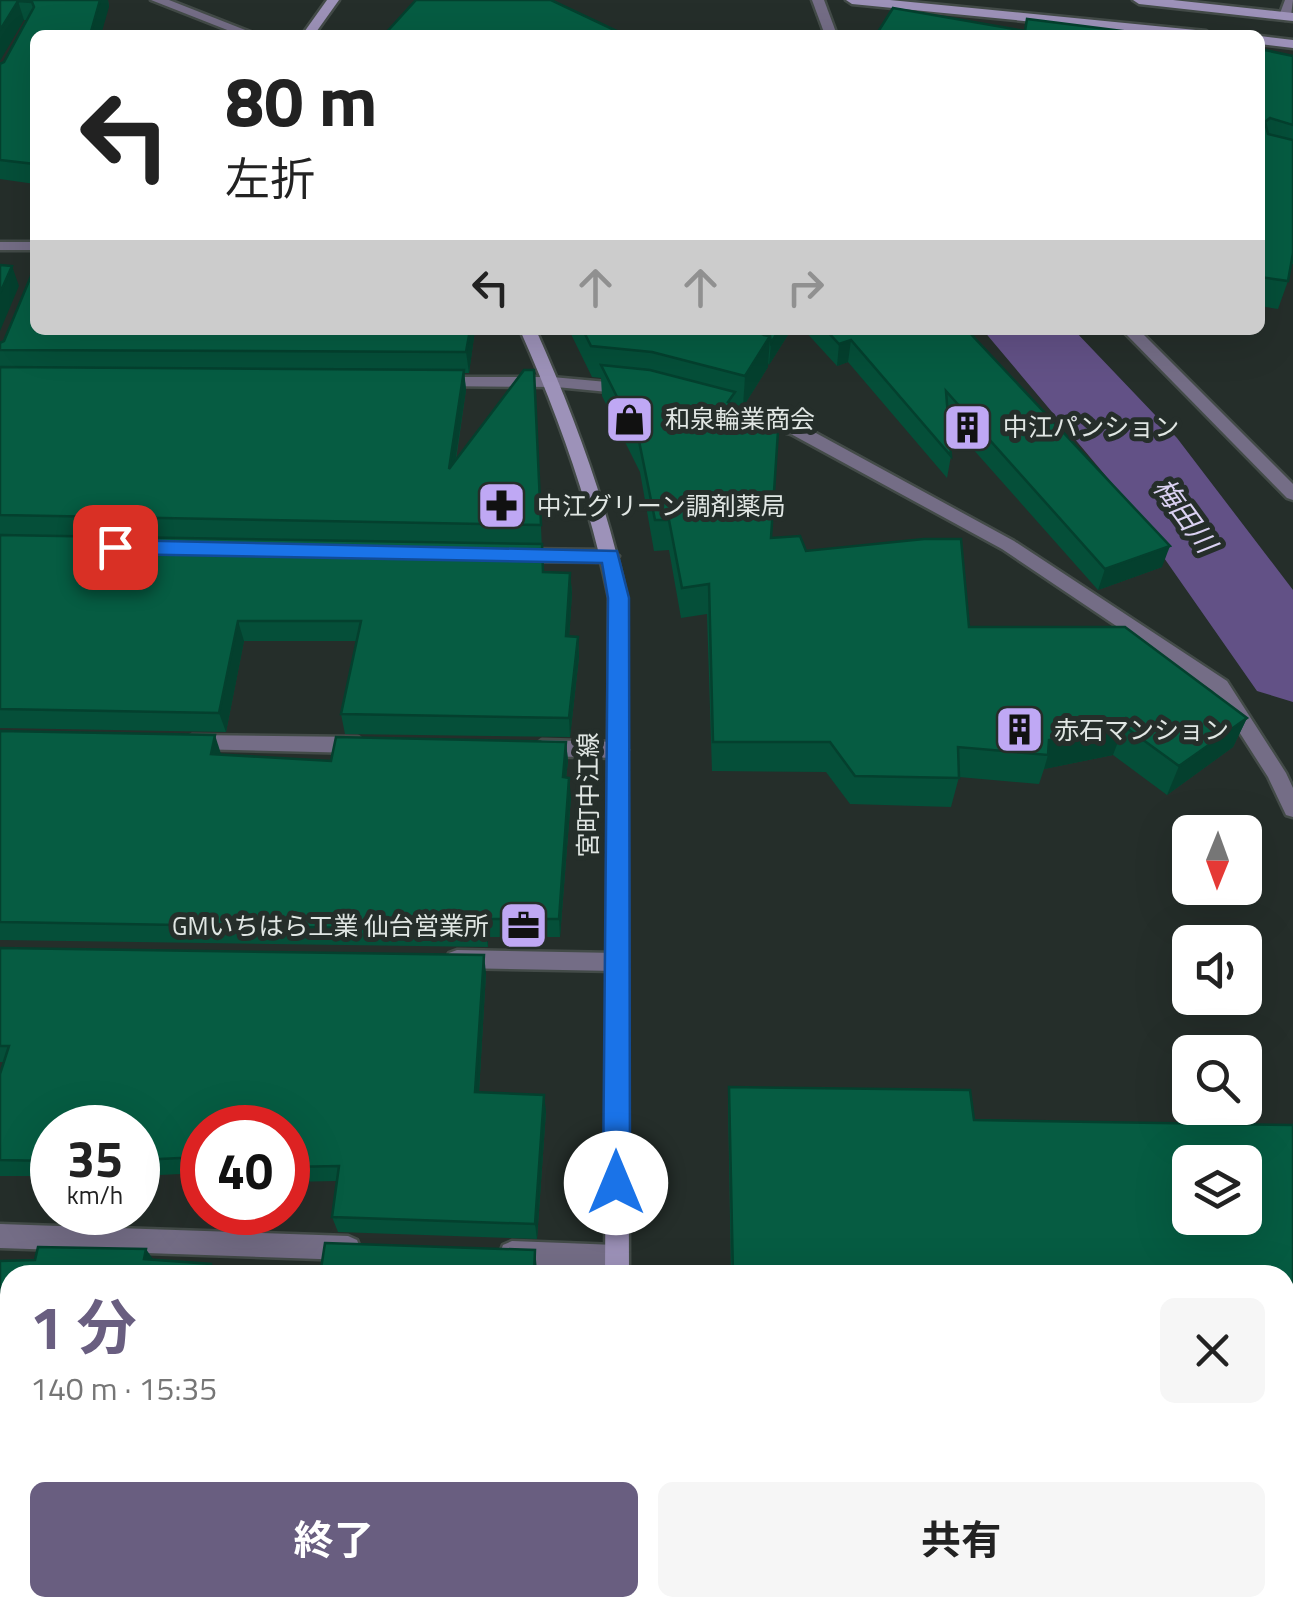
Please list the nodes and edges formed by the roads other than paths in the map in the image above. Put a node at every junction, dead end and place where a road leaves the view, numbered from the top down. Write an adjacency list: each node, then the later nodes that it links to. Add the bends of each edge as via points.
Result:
1 (156, 0): 8 (street)
2 (333, 0): 9 (street)
3 (818, 0): 10 (street)
4 (852, 0): 11 (street)
5 (1139, 0): 7 (street)
6 (1291, 0): 7 (street)
7 (1289, 16)
8 (238, 30)
9 (312, 30)
10 (829, 30)
11 (1155, 30)
12 (1265, 41): 13 (street)
13 (1293, 44)
14 (0, 246): 15 (street)
15 (30, 246)
16 (530, 335): 19 (street, 宮町中江線)
17 (1135, 335): 22 (street)
18 (424, 382): 19 (street)
19 (552, 382): 20 (street); 24 (street, 宮町中江線)
20 (651, 392)
21 (724, 411): 29 (street, via 797,430 1008,544 1220,686)
22 (1293, 494)
23 (496, 554): 24 (street)
24 (610, 556): 28 (street, 宮町中江線, via 618,598)
25 (175, 742): 26 (street)
26 (370, 745)
27 (525, 748): 28 (street)
28 (618, 750): 31 (street, 宮町中江線)
29 (1293, 809)
30 (437, 959): 31 (street)
31 (617, 962): 36 (street, 宮町中江線)
32 (0, 1236): 33 (street)
33 (367, 1248)
34 (482, 1252): 35 (street)
35 (607, 1265)
36 (617, 1265)

